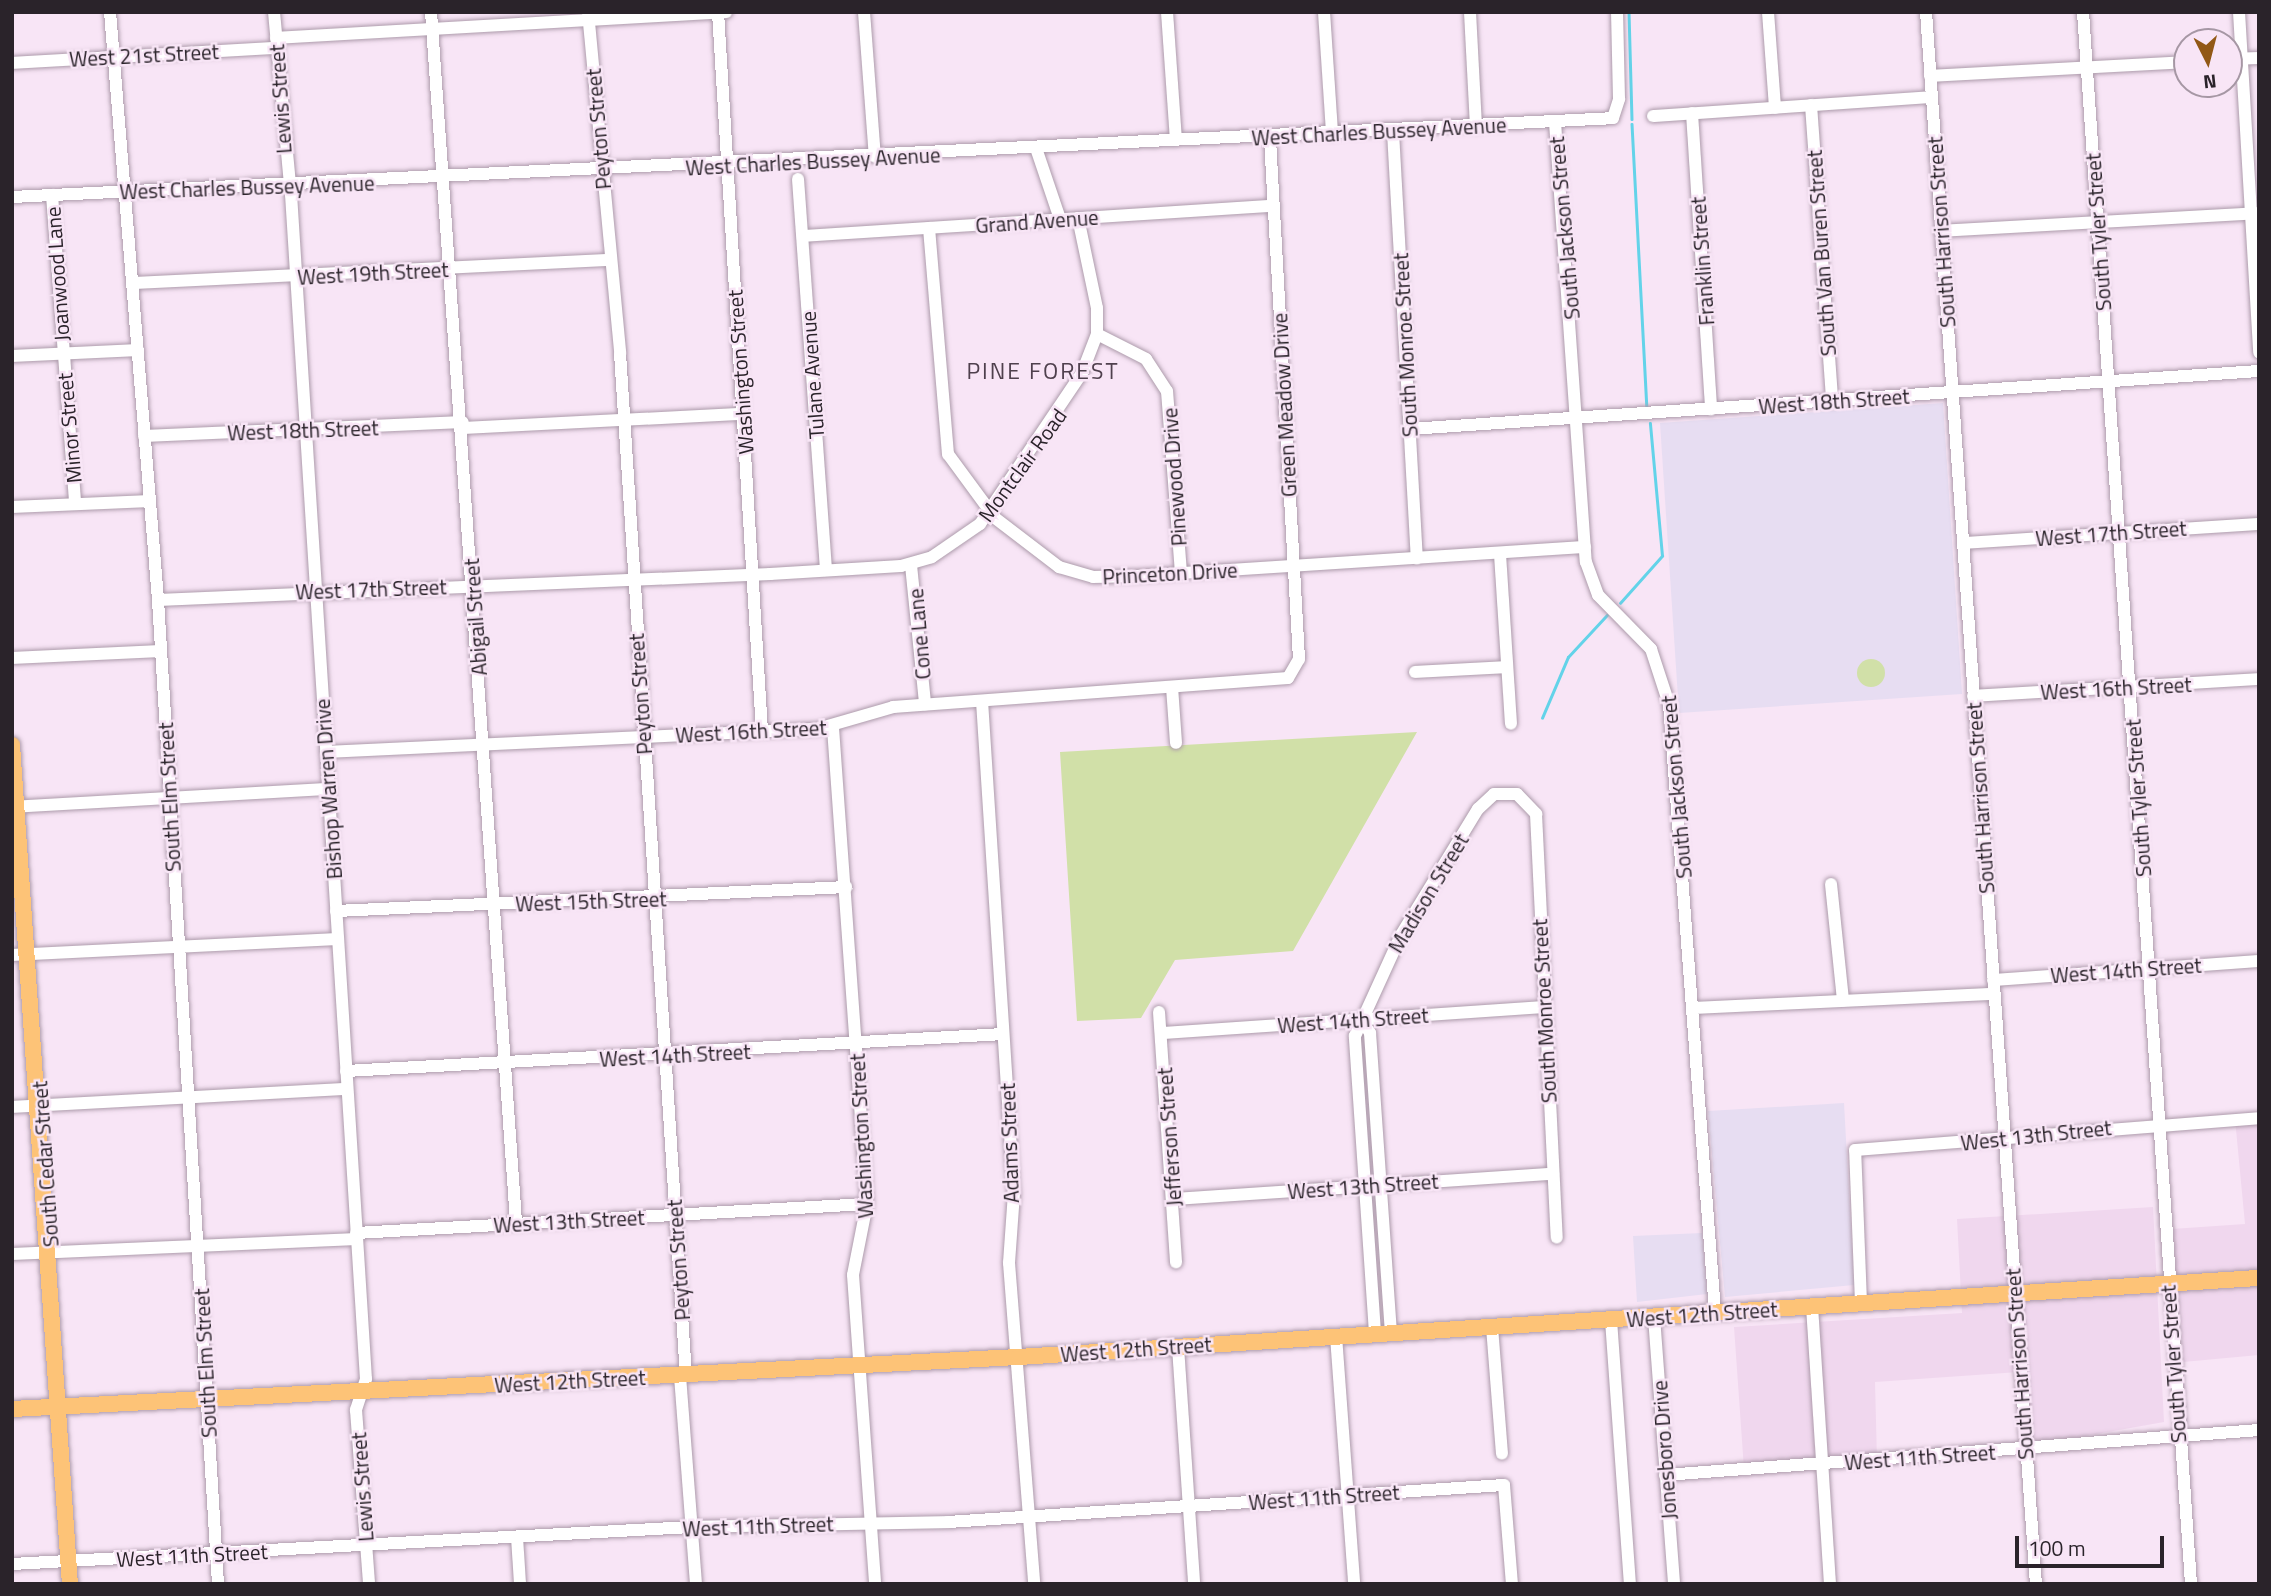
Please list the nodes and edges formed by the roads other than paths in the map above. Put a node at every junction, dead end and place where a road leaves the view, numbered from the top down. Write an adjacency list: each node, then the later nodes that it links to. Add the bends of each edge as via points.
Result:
1 (110, 12): 17 (street, South Elm Street)
2 (274, 12): 16 (street, Lewis Street)
3 (431, 12): 15 (street, Abigail Street)
4 (726, 12): 13 (street, West 21st Street)
5 (864, 12): 35 (street)
6 (1167, 12): 33 (street)
7 (1324, 12): 31 (street)
8 (1470, 12): 29 (street)
9 (1617, 12): 28 (street, West Charles Bussey Avenue, via 1619,99 1613,118)
10 (1769, 12): 25 (street)
11 (1926, 12): 21 (street, South Harrison Street)
12 (2083, 12): 20 (street, South Tyler Street)
13 (718, 13): 14 (street, West 21st Street); 36 (street, Washington Street)
14 (588, 16): 15 (street, West 21st Street); 37 (street, Peyton Street)
15 (432, 27): 16 (street, West 21st Street); 38 (street, Abigail Street)
16 (276, 43): 17 (street, West 21st Street); 40 (street, Lewis Street)
17 (113, 56): 18 (street, West 21st Street); 41 (street, South Elm Street)
18 (12, 63)
19 (2173, 63): 20 (street)
20 (2087, 68): 21 (street); 48 (street, South Tyler Street)
21 (1930, 76): 22 (street, South Harrison Street)
22 (1931, 97): 24 (street); 50 (street, South Harrison Street)
23 (2240, 98): 45 (street)
24 (1811, 105): 25 (street); 64 (street, South Van Buren Street)
25 (1775, 108): 26 (street)
26 (1692, 113): 27 (street); 65 (street, Franklin Street)
27 (1653, 116)
28 (1555, 122): 29 (street, West Charles Bussey Avenue); 67 (street, South Jackson Street)
29 (1476, 127): 30 (street, West Charles Bussey Avenue)
30 (1393, 131): 31 (street, West Charles Bussey Avenue); 70 (street, South Monroe Street)
31 (1332, 134): 32 (street, West Charles Bussey Avenue)
32 (1270, 138): 33 (street, West Charles Bussey Avenue); 44 (street, Green Meadow Drive)
33 (1176, 140): 34 (street, West Charles Bussey Avenue)
34 (1037, 148): 35 (street, West Charles Bussey Avenue); 47 (street)
35 (875, 158): 36 (street, West Charles Bussey Avenue)
36 (728, 166): 37 (street, West Charles Bussey Avenue); 66 (street, Washington Street)
37 (602, 173): 38 (street, West Charles Bussey Avenue); 52 (street, Peyton Street)
38 (443, 178): 40 (street, West Charles Bussey Avenue); 53 (street, Abigail Street)
39 (798, 179): 51 (street, Tulane Avenue)
40 (290, 186): 41 (street, West Charles Bussey Avenue); 54 (street, Bishop Warren Drive)
41 (125, 192): 42 (street, West Charles Bussey Avenue); 55 (street, South Elm Street)
42 (52, 195): 43 (street, West Charles Bussey Avenue); 59 (street, Joanwood Lane)
43 (12, 197)
44 (1270, 206): 46 (street, Grand Avenue); 84 (street, Green Meadow Drive)
45 (2254, 213): 48 (street); 58 (street)
46 (1078, 218): 47 (street, Grand Avenue); 56 (street, Montclair Road, via 1094,279)
47 (1060, 219): 49 (street, Grand Avenue)
48 (2098, 222): 50 (street); 62 (street, South Tyler Street)
49 (929, 228): 51 (street, Grand Avenue); 76 (street, Princeton Drive, via 945,446)
50 (1940, 231): 63 (street, South Harrison Street)
51 (803, 236): 85 (street, Tulane Avenue)
52 (610, 260): 53 (street, West 19th Street); 68 (street, Peyton Street)
53 (451, 269): 54 (street, West 19th Street); 69 (street, Abigail Street)
54 (296, 276): 55 (street, West 19th Street); 71 (street, Bishop Warren Drive)
55 (135, 283): 57 (street, South Elm Street)
56 (1097, 334): 76 (street, Montclair Road, via 1070,398); 87 (street, Pinewood Drive, via 1146,359 1167,391)
57 (138, 350): 59 (street); 72 (street, South Elm Street)
58 (2259, 352)
59 (62, 353): 60 (street); 73 (street, Minor Street)
60 (12, 356)
61 (2259, 371): 62 (street, West 18th Street)
62 (2108, 380): 63 (street, West 18th Street); 78 (street, South Tyler Street)
63 (1952, 391): 64 (street, West 18th Street); 79 (street, South Harrison Street)
64 (1832, 401): 65 (street, West 18th Street)
65 (1711, 409): 67 (street, West 18th Street)
66 (743, 414): 68 (street, West 18th Street); 86 (street, Washington Street)
67 (1579, 418): 70 (street, West 18th Street); 80 (street, South Jackson Street)
68 (624, 421): 69 (street, West 18th Street); 88 (street, Peyton Street)
69 (463, 425): 71 (street, West 18th Street); 89 (street, Abigail Street)
70 (1410, 429): 82 (street, South Monroe Street)
71 (305, 432): 72 (street, West 18th Street); 90 (street, Bishop Warren Drive)
72 (144, 436): 74 (street, South Elm Street)
73 (75, 502): 74 (street); 75 (street)
74 (150, 502): 91 (street, South Elm Street)
75 (12, 507)
76 (989, 511): 83 (street, Montclair Road, via 956,544); 87 (street, Princeton Drive, via 1072,572 1099,577)
77 (2259, 524): 78 (street, West 17th Street)
78 (2119, 532): 79 (street, West 17th Street); 99 (street, South Tyler Street)
79 (1964, 543): 100 (street, South Harrison Street)
80 (1585, 547): 81 (street, Princeton Drive); 130 (street, South Jackson Street, via 1593,586 1651,649 1667,689)
81 (1500, 554): 82 (street, Princeton Drive); 94 (street)
82 (1417, 558): 84 (street, Princeton Drive)
83 (911, 565): 85 (street, Montclair Road); 102 (street, Cone Lane)
84 (1294, 567): 87 (street, Princeton Drive); 95 (street, Green Meadow Drive)
85 (826, 570): 86 (street, Montclair Road)
86 (752, 573): 88 (street, West 17th Street); 105 (street, Washington Street)
87 (1181, 573)
88 (633, 579): 89 (street, West 17th Street); 106 (street, Peyton Street)
89 (474, 585): 90 (street, West 17th Street); 109 (street, Abigail Street)
90 (314, 591): 91 (street, West 17th Street); 110 (street, Bishop Warren Drive)
91 (158, 600): 92 (street, South Elm Street)
92 (160, 650): 93 (street); 113 (street, South Elm Street)
93 (12, 658)
94 (1507, 667): 96 (street); 103 (street)
95 (1295, 672): 98 (street, West 16th Street, via 1281,681)
96 (1415, 672)
97 (2259, 679): 99 (street, West 16th Street)
98 (1172, 687): 101 (street, West 16th Street); 107 (street)
99 (2131, 688): 100 (street, West 16th Street); 125 (street, South Tyler Street)
100 (1973, 696): 126 (street, South Harrison Street)
101 (982, 701): 102 (street, West 16th Street); 134 (street, Adams Street)
102 (925, 704): 104 (street, West 16th Street, via 893,707)
103 (1511, 724)
104 (833, 727): 105 (street, West 16th Street); 116 (street, Washington Street)
105 (762, 732): 106 (street, West 16th Street)
106 (643, 738): 109 (street, West 16th Street); 117 (street, Peyton Street)
107 (1176, 743)
108 (12, 744): 114 (main road, South Cedar Street)
109 (484, 747): 110 (street, West 16th Street); 118 (street, Abigail Street)
110 (326, 752): 111 (street, Bishop Warren Drive)
111 (328, 789): 113 (street); 119 (street, Bishop Warren Drive)
112 (1517, 793): 129 (street, South Monroe Street, via 1536,814); 132 (street, Madison Street, via 1494,794 1478,809 1401,935)
113 (169, 798): 114 (street); 121 (street, South Elm Street)
114 (15, 807): 122 (main road, South Cedar Street)
115 (1831, 884): 128 (street)
116 (846, 887): 117 (street, West 15th Street); 135 (street, Washington Street)
117 (653, 899): 118 (street, West 15th Street); 136 (street, Peyton Street)
118 (495, 905): 119 (street, West 15th Street); 137 (street, Abigail Street)
119 (336, 911): 120 (street, Bishop Warren Drive)
120 (338, 939): 121 (street); 138 (street, Bishop Warren Drive)
121 (178, 948): 122 (street); 140 (street, South Elm Street)
122 (31, 954): 123 (street); 141 (main road, South Cedar Street)
123 (12, 955)
124 (2259, 961): 125 (street, West 14th Street)
125 (2149, 968): 126 (street, West 14th Street); 144 (street, South Tyler Street)
126 (1993, 980): 127 (street, South Harrison Street)
127 (1994, 994): 128 (street); 145 (street, South Harrison Street)
128 (1843, 1000): 130 (street)
129 (1545, 1007): 132 (street, West 14th Street); 146 (street, South Monroe Street)
130 (1694, 1008): 164 (street, South Jackson Street)
131 (1160, 1012): 133 (street, Jefferson Street)
132 (1361, 1019): 133 (street, West 14th Street); 147 (street, via 1370,1033); 148 (street, Madison Street, via 1355,1036)
133 (1162, 1033): 149 (street, Jefferson Street)
134 (1003, 1034): 135 (street, West 14th Street); 171 (street, Adams Street)
135 (857, 1045): 136 (street, West 14th Street); 150 (street, Washington Street)
136 (664, 1056): 137 (street, West 14th Street); 151 (street, Peyton Street)
137 (505, 1064): 138 (street, West 14th Street); 152 (street, Abigail Street)
138 (346, 1071): 139 (street, Bishop Warren Drive)
139 (347, 1089): 140 (street); 153 (street, Bishop Warren Drive)
140 (190, 1096): 141 (street); 155 (street, South Elm Street)
141 (40, 1106): 142 (street); 156 (main road, South Cedar Street)
142 (12, 1107)
143 (2259, 1118): 144 (street, West 13th Street)
144 (2157, 1124): 145 (street, West 13th Street); 160 (street, South Tyler Street)
145 (2004, 1136): 161 (street, South Harrison Street); 162 (street, West 13th Street, via 1856,1150)
146 (1553, 1174): 147 (street, West 13th Street); 154 (street, South Monroe Street)
147 (1380, 1185): 148 (street, West 13th Street); 168 (street)
148 (1365, 1186): 149 (street, West 13th Street); 168 (street, Madison Street)
149 (1173, 1199): 158 (street, Jefferson Street)
150 (867, 1204): 151 (street, West 13th Street); 172 (street, Washington Street, via 853,1275)
151 (674, 1215): 152 (street, West 13th Street); 173 (street, Peyton Street)
152 (516, 1223): 153 (street, West 13th Street)
153 (356, 1236): 155 (street, West 13th Street); 174 (street, Bishop Warren Drive, via 366,1379)
154 (1557, 1237)
155 (199, 1247): 156 (street, West 13th Street); 175 (street, South Elm Street)
156 (51, 1253): 157 (street, West 13th Street); 176 (main road, South Cedar Street)
157 (12, 1254)
158 (1176, 1262)
159 (2259, 1278): 160 (main road, West 12th Street)
160 (2167, 1283): 161 (main road, West 12th Street); 179 (street, South Tyler Street)
161 (2013, 1293): 162 (main road, West 12th Street); 180 (street, South Harrison Street)
162 (1861, 1303): 163 (main road, West 12th Street)
163 (1812, 1306): 164 (main road, West 12th Street); 182 (street)
164 (1715, 1312): 165 (main road, West 12th Street)
165 (1654, 1317): 166 (main road, West 12th Street); 183 (street, Jonesboro Drive)
166 (1611, 1320): 167 (main road, West 12th Street); 204 (street)
167 (1492, 1326): 168 (main road, West 12th Street); 181 (street)
168 (1383, 1333): 169 (main road, West 12th Street)
169 (1336, 1336): 170 (main road, West 12th Street); 184 (street)
170 (1178, 1347): 171 (main road, West 12th Street); 185 (street)
171 (1019, 1357): 172 (main road, West 12th Street); 186 (street, Adams Street)
172 (860, 1366): 173 (main road, West 12th Street); 187 (street, Washington Street)
173 (683, 1376): 174 (main road, West 12th Street); 188 (street, Peyton Street)
174 (360, 1392): 175 (main road, West 12th Street); 190 (street, Lewis Street)
175 (209, 1399): 176 (main road, West 12th Street); 191 (street, South Elm Street)
176 (60, 1407): 177 (main road, West 12th Street); 192 (main road, South Cedar Street)
177 (12, 1409)
178 (2259, 1430): 179 (street, West 11th Street)
179 (2177, 1435): 180 (street, West 11th Street); 208 (street, South Tyler Street)
180 (2024, 1447): 182 (street, West 11th Street); 207 (street, South Harrison Street)
181 (1502, 1454)
182 (1822, 1464): 183 (street, West 11th Street); 206 (street)
183 (1665, 1475): 205 (street, Jonesboro Drive)
184 (1348, 1495): 185 (street, West 11th Street); 202 (street); 203 (street, West 11th Street, via 1504,1485)
185 (1190, 1507): 186 (street, West 11th Street); 201 (street)
186 (1030, 1517): 187 (street, West 11th Street); 200 (street, Adams Street)
187 (872, 1522): 188 (street, West 11th Street); 199 (street, Washington Street)
188 (691, 1527): 189 (street, West 11th Street); 198 (street, Peyton Street)
189 (517, 1537): 190 (street, West 11th Street); 197 (street)
190 (366, 1547): 191 (street, West 11th Street); 196 (street, Lewis Street)
191 (216, 1553): 192 (street, West 11th Street); 195 (street, South Elm Street)
192 (68, 1561): 193 (street, West 11th Street); 194 (main road, South Cedar Street)
193 (12, 1563)
194 (70, 1584)
195 (218, 1584)
196 (369, 1584)
197 (520, 1584)
198 (696, 1584)
199 (875, 1584)
200 (1034, 1584)
201 (1194, 1584)
202 (1354, 1584)
203 (1512, 1584)
204 (1630, 1584)
205 (1674, 1584)
206 (1830, 1584)
207 (2036, 1584)
208 (2192, 1584)

